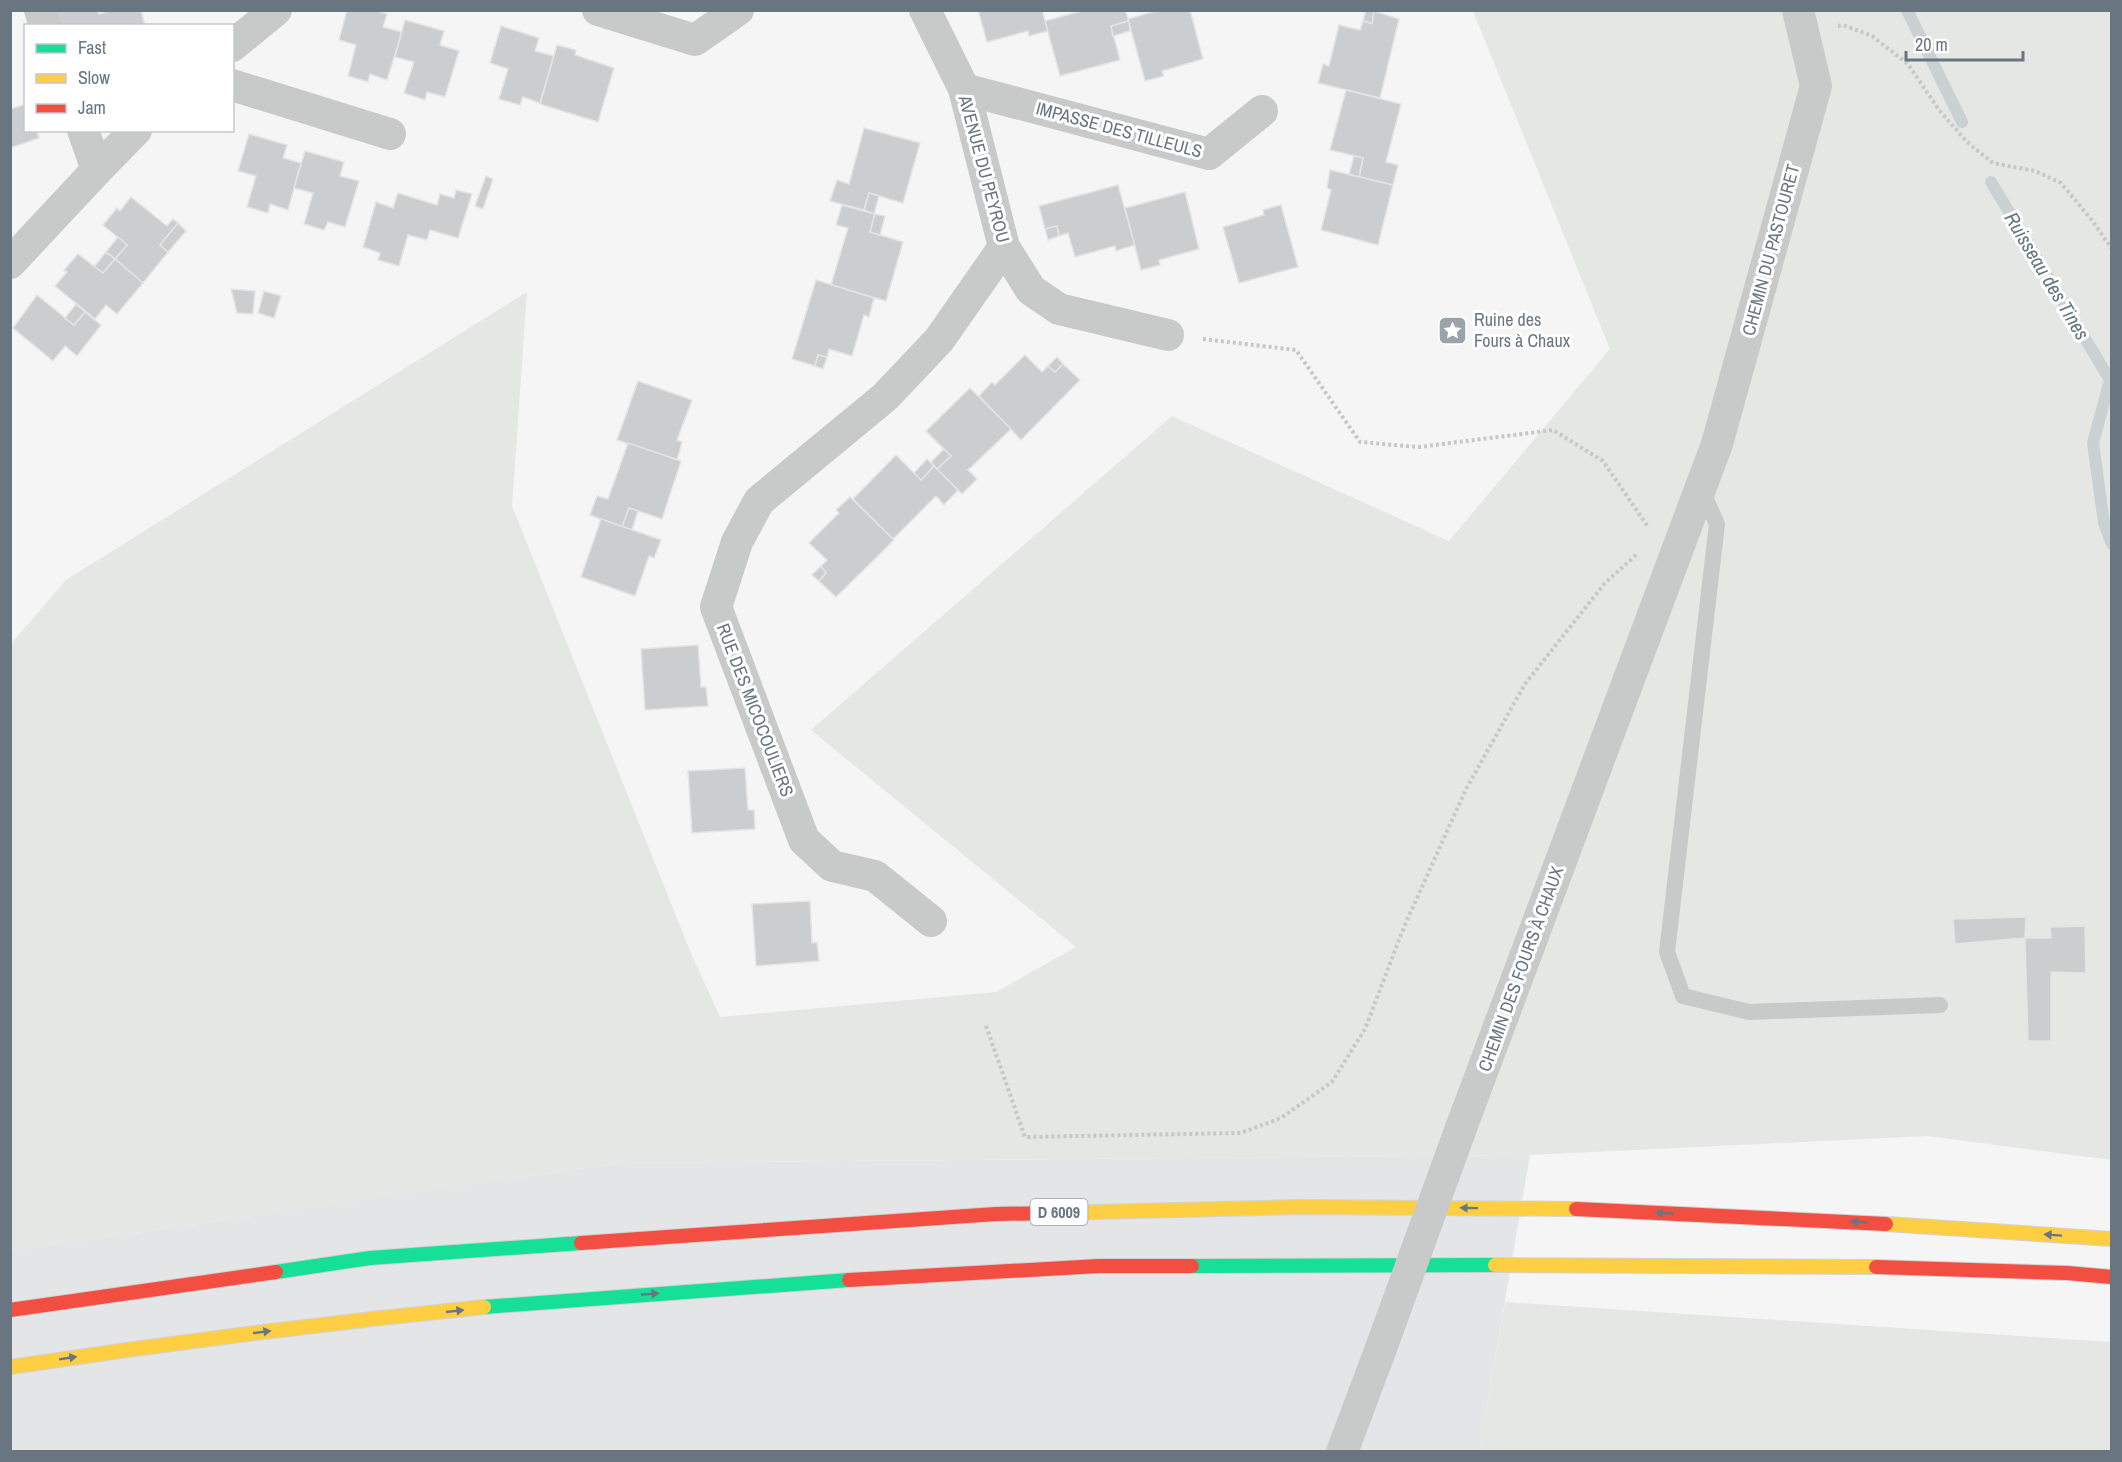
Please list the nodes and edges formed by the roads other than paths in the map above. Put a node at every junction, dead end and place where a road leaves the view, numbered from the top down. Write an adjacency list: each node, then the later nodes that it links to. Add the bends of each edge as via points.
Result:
1 (276, 10): 6 (street)
2 (598, 10): 3 (street, via 695,40)
3 (738, 10)
4 (925, 10): 8 (street, AVENUE DU PEYROU)
5 (1801, 22): 17 (street, CHEMIN DU PASTOURET, via 1816,86 1717,444)
6 (234, 44)
7 (234, 86): 12 (street)
8 (964, 89): 9 (street, IMPASSE DES TILLEULS, via 1209,154); 14 (street, AVENUE DU PEYROU)
9 (1262, 111)
10 (84, 132): 13 (street)
11 (134, 132): 13 (street)
12 (390, 134)
13 (97, 170): 15 (street)
14 (1004, 247): 16 (street, AVENUE DU PEYROU, via 1031,290 1059,309); 18 (street, RUE DES MICOCOULIERS, via 939,340 885,397 759,501 736,542 716,607 804,840 832,866 875,876)
15 (10, 263)
16 (1168, 335)
17 (1701, 487): 19 (lane, via 1717,524 1667,951 1683,996 1749,1012); 24 (street, CHEMIN DES FOURS À CHAUX, bridge, via 1664,550 1461,1128)
18 (931, 921)
19 (1940, 1005)
20 (2112, 1239): 22 (main road, D 6009, one-way to 22, via 1864,1222 1580,1209 1300,1207 996,1214 370,1258)
21 (2112, 1277): 23 (main road, one-way to 21, via 191,1340 538,1302 1100,1266 1851,1266)
22 (10, 1310)
23 (10, 1367)
24 (1342, 1452)

